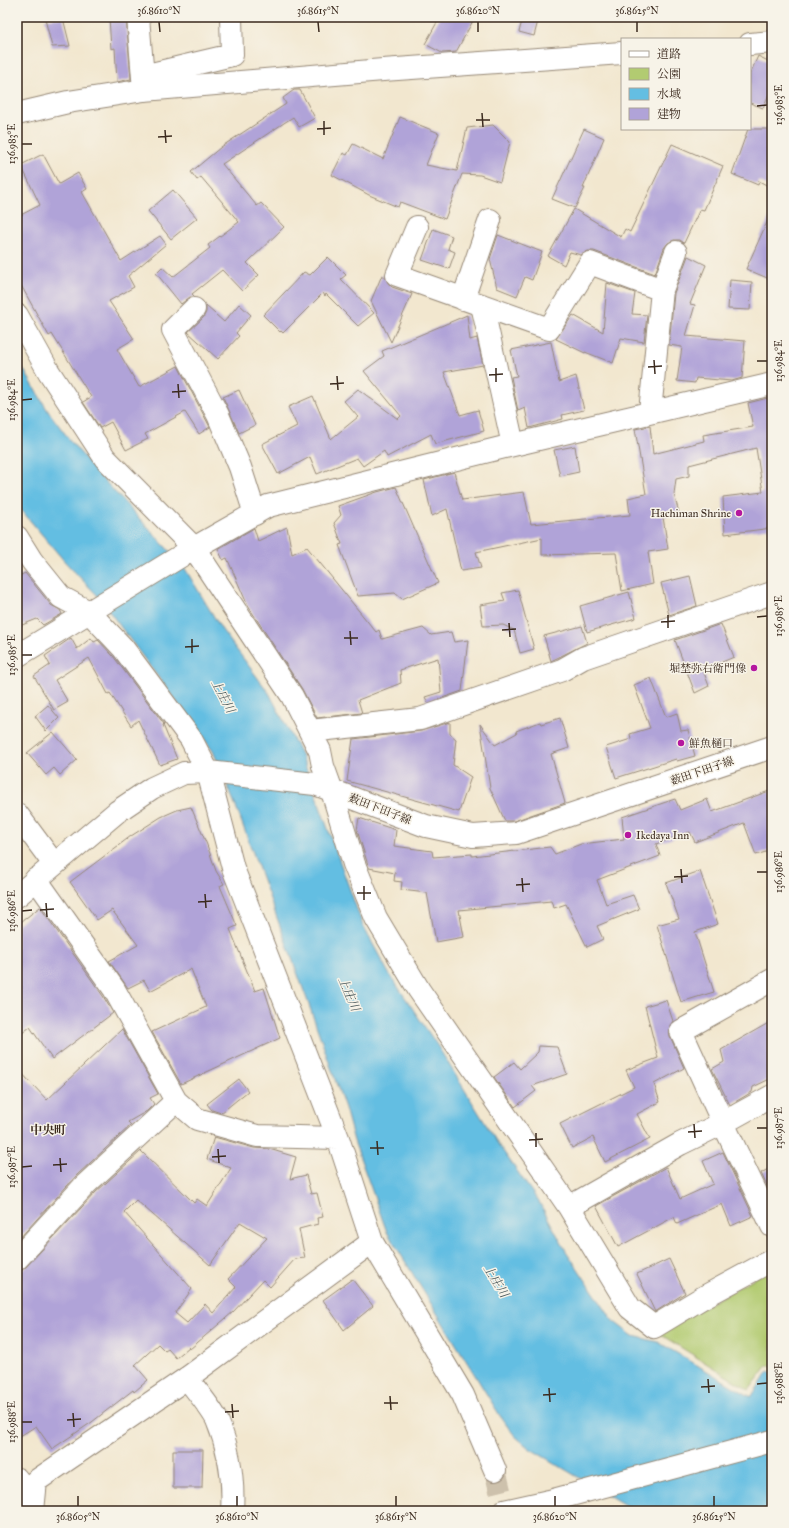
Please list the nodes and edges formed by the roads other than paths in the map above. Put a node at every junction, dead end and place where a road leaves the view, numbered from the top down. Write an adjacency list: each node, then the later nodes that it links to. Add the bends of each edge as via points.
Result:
1 (138, 17): 6 (street)
2 (231, 17): 6 (street, via 232,55)
3 (772, 42): 4 (street)
4 (751, 44)
5 (621, 53): 6 (street, via 376,71)
6 (143, 83): 7 (street)
7 (17, 114)
8 (490, 220): 12 (street)
9 (417, 227): 12 (street, via 397,275)
10 (676, 252): 11 (street)
11 (662, 290): 12 (street, via 590,263 549,329); 16 (street)
12 (473, 302): 17 (street)
13 (194, 309): 18 (street, via 173,330 218,415 240,467)
14 (17, 315): 20 (street, via 49,372 105,458)
15 (772, 384): 16 (street)
16 (650, 412): 17 (street)
17 (513, 445): 18 (street, via 268,506)
18 (255, 514): 20 (street)
19 (17, 537): 22 (street, via 32,561 61,597)
20 (186, 553): 22 (street); 24 (street, via 292,696)
21 (772, 593): 24 (street, via 583,658 562,670 420,719)
22 (97, 607): 23 (street); 26 (street, via 123,648 191,739)
23 (17, 656)
24 (310, 731): 27 (street, via 320,751)
25 (772, 747): 27 (street, 薮田下田子線, via 516,833 473,836 426,826)
26 (208, 772): 27 (street, 薮田下田子線); 29 (street, 薮田下田子線, via 184,773 152,788 118,811); 36 (street, via 233,868)
27 (324, 787): 37 (street, via 376,918 420,990)
28 (17, 814): 29 (street)
29 (54, 864): 30 (street, 薮田下田子線)
30 (36, 879): 31 (street, 薮田下田子線); 34 (street, via 114,988)
31 (17, 896)
32 (772, 980): 35 (street, via 681,1031)
33 (772, 1096): 35 (street)
34 (176, 1101): 36 (street, via 197,1119 257,1136); 40 (street, via 86,1184)
35 (723, 1123): 37 (street, via 680,1144); 38 (street)
36 (338, 1138): 39 (street)
37 (569, 1207): 41 (street, via 630,1308 654,1327)
38 (772, 1226)
39 (372, 1242): 42 (street); 44 (street, via 463,1395)
40 (17, 1259)
41 (772, 1260)
42 (187, 1378): 46 (street, via 36,1481); 47 (street, via 217,1419 230,1464)
43 (772, 1441): 48 (street)
44 (495, 1470)
45 (17, 1479): 46 (street)
46 (33, 1506)
47 (232, 1511)
48 (504, 1511)

